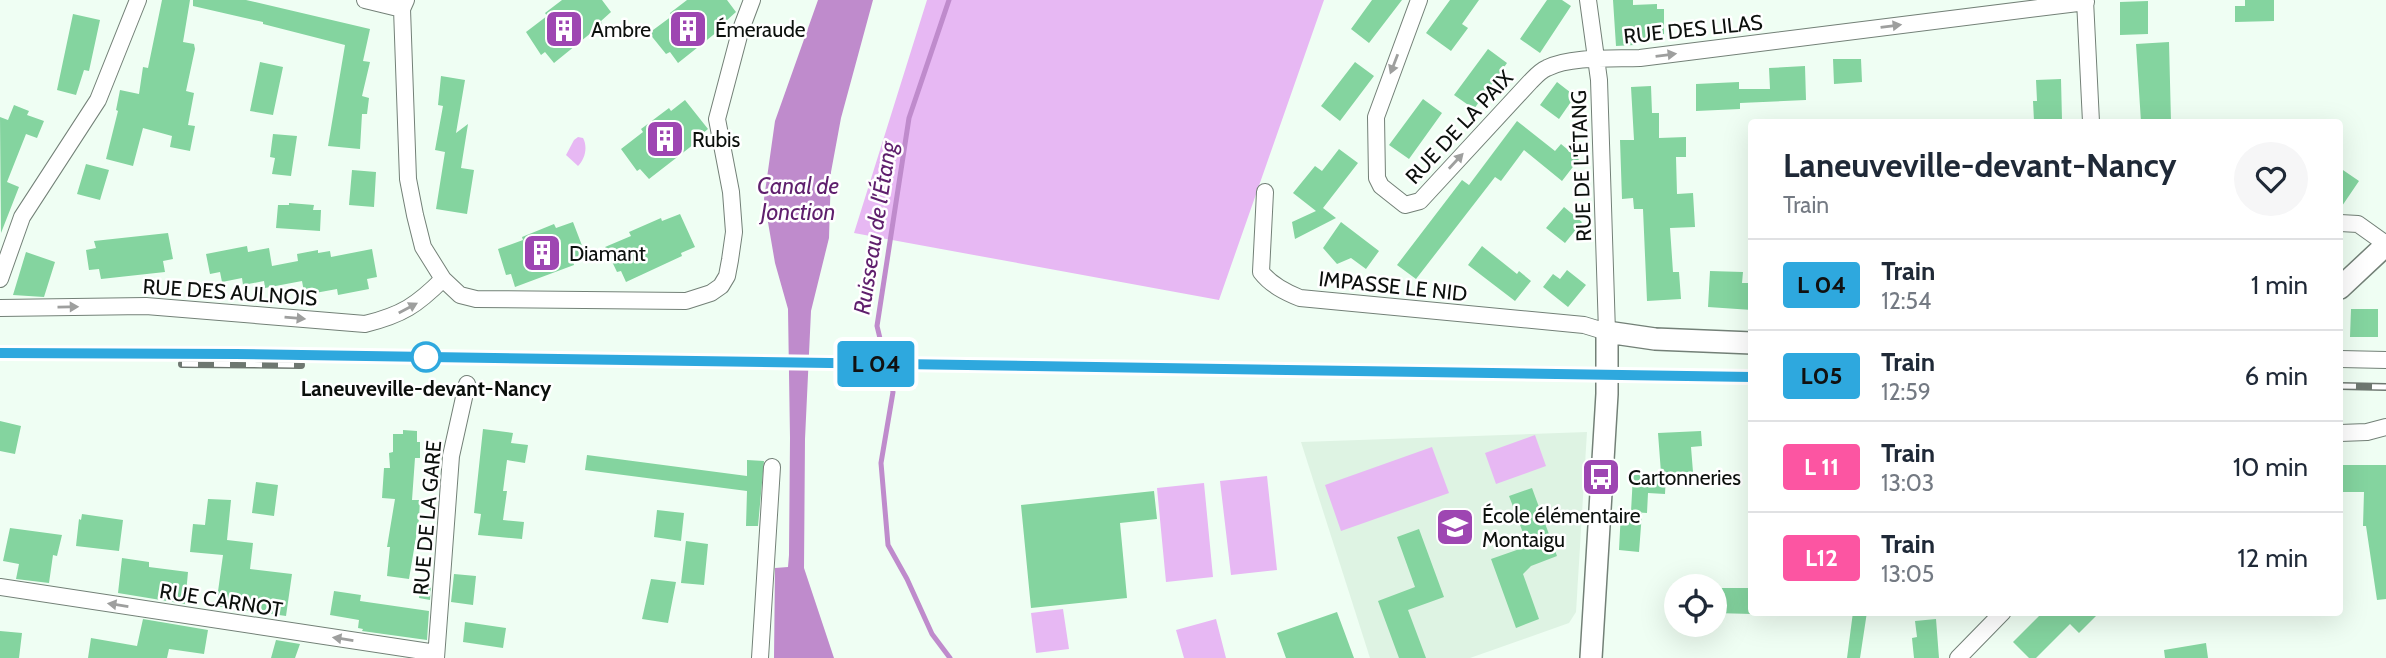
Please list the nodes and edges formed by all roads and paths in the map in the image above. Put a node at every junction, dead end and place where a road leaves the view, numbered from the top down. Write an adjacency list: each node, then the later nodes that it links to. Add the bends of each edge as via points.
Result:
1 (138, 0): 13 (street, via 98,100 22,217)
2 (365, 0): 7 (street)
3 (752, 0): 14 (street, via 717,119 734,232 727,276 720,285 686,301 476,299 460,295)
4 (1419, 0): 8 (street, RUE DE LA PAIX, one-way to 8, via 1376,117 1377,178 1405,205 1420,201 1544,69)
5 (1588, 0): 8 (street, RUE DE L'ÉTANG)
6 (2086, 1): 8 (street, RUE DES LILAS, one-way to 6, via 1654,57); 9 (street)
7 (404, 4): 14 (street, via 408,179 424,247)
8 (1598, 59): 17 (street, RUE DE L'ÉTANG)
9 (2091, 119)
10 (1265, 192): 17 (street, IMPASSE LE NID, via 1261,272 1272,284 1300,298 1584,325)
11 (2343, 223): 12 (street, via 2358,224)
12 (2386, 245): 15 (street)
13 (0, 279)
14 (447, 283): 16 (street, RUE DES AULNOIS, one-way to 14, via 146,306 365,324 417,304)
15 (2343, 285)
16 (0, 308)
17 (1607, 332): 18 (street); 29 (street)
18 (1748, 343)
19 (2343, 359): 20 (street)
20 (2386, 360)
21 (467, 384): 27 (street, RUE DE LA GARE, via 451,456)
22 (2386, 427): 23 (street)
23 (2343, 433)
24 (772, 467): 28 (street)
25 (0, 587): 27 (street, RUE CARNOT, one-way to 25)
26 (1999, 616): 30 (street)
27 (436, 656)
28 (760, 658)
29 (1591, 658)
30 (1958, 658)

